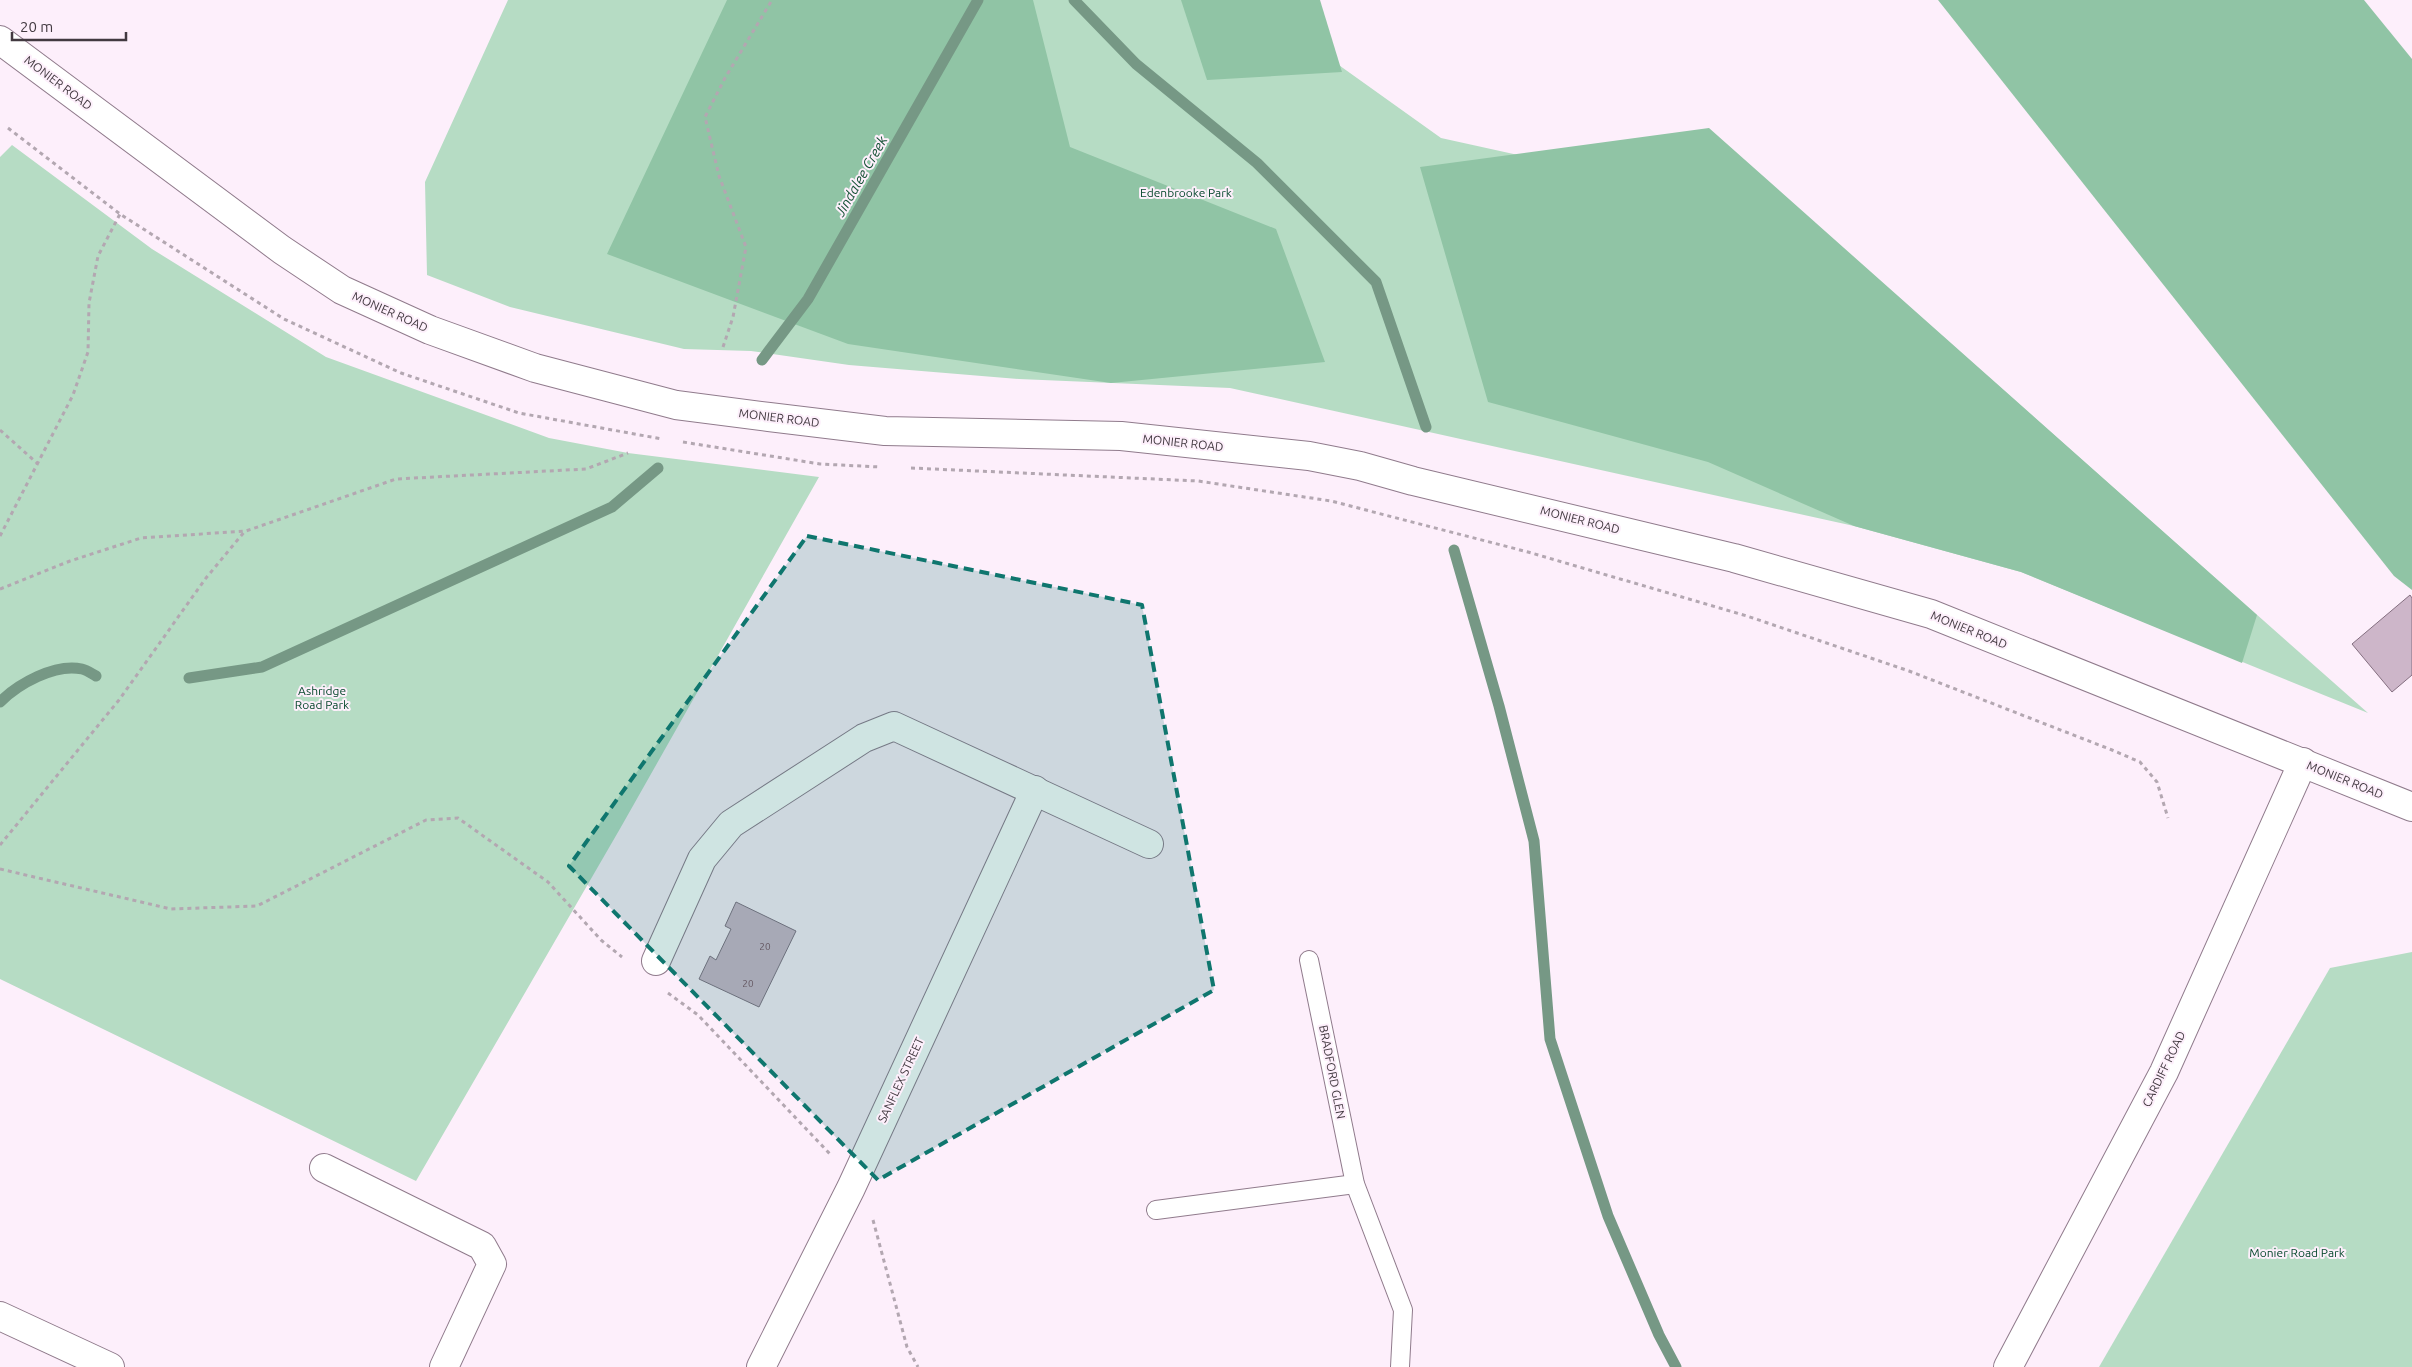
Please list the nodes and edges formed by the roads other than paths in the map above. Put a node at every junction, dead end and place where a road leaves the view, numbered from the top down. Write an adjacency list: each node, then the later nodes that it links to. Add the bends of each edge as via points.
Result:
1 (0, 41): 2 (main road, MONIER ROAD, via 282,250 342,290 430,330 535,368 676,405 885,431 1120,436 1310,456 1360,466 1734,558 1931,614)
2 (2303, 762): 4 (main road, MONIER ROAD); 16 (main road, CARDIFF ROAD, via 2164,1072)
3 (1035, 790): 5 (main road); 7 (main road, via 894,726 864,738 731,824 702,859); 14 (main road, SANFLEX STREET, via 851,1188)
4 (2412, 807)
5 (1149, 844)
6 (1309, 960): 9 (lane, BRADFORD GLEN)
7 (656, 961)
8 (324, 1168): 13 (main road, via 482,1246 492,1264)
9 (1355, 1184): 10 (lane); 15 (lane, BRADFORD GLEN, via 1402,1310)
10 (1156, 1210)
11 (0, 1316): 12 (main road)
12 (110, 1367)
13 (444, 1367)
14 (761, 1367)
15 (1400, 1367)
16 (2008, 1367)

